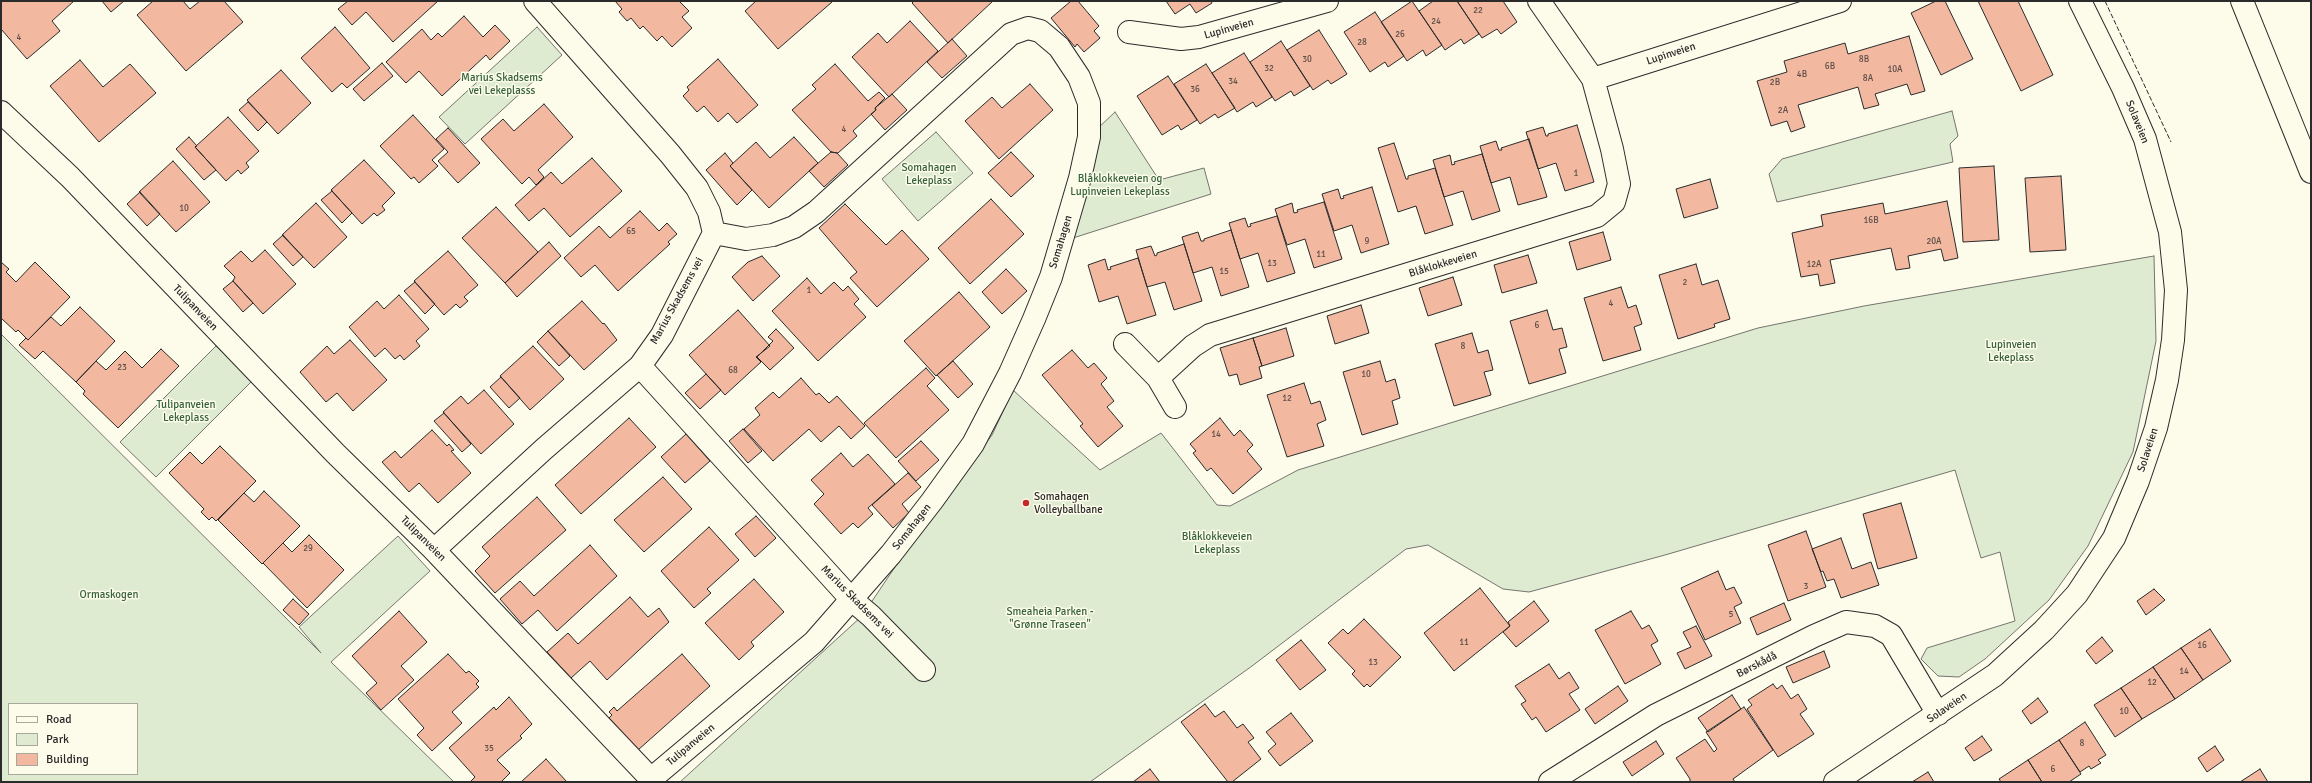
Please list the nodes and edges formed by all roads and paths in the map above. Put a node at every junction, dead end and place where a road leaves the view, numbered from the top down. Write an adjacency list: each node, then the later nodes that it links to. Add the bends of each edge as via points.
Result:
1 (536, 1): 11 (main road, via 698,188 709,212)
2 (1327, 1): 7 (main road, Lupinveien, via 1199,37 1181,39)
3 (1539, 1): 8 (main road)
4 (1840, 1): 8 (main road, Lupinveien)
5 (2080, 1): 19 (main road, Solaveien, via 2123,88 2144,139 2170,232 2176,290 2167,380 2156,428 2138,481 2114,538 2077,594 2044,630 1995,675)
6 (2242, 1): 10 (main road)
7 (1129, 32)
8 (1593, 79): 14 (main road, Blåklokkeveien, via 1619,184 1614,202 1597,216 1210,335 1193,346)
9 (1, 112): 16 (main road, Tulipanveien, via 70,177 335,453)
10 (2311, 172)
11 (714, 233): 13 (main road, Marius Skadsems vei, via 662,335); 17 (main road, Somahagen, via 746,239 773,235 794,227 816,212 1011,34 1028,28 1040,31 1059,47 1079,77 1089,103 1089,137 1080,178 1051,277 1034,319 1010,373 972,444 932,501)
12 (1125, 344): 14 (main road)
13 (640, 366): 16 (main road, via 544,449); 17 (main road, Marius Skadsems vei)
14 (1158, 378): 15 (main road)
15 (1175, 407)
16 (434, 550): 17 (main road, Tulipanveien, via 651,779 814,642)
17 (852, 600): 18 (main road, Marius Skadsems vei)
18 (924, 670)
19 (1938, 714): 20 (main road, Børskådå, via 1891,635 1875,626 1846,622 1656,715); 21 (main road, Solaveien)
20 (1550, 782)
21 (1835, 782)

